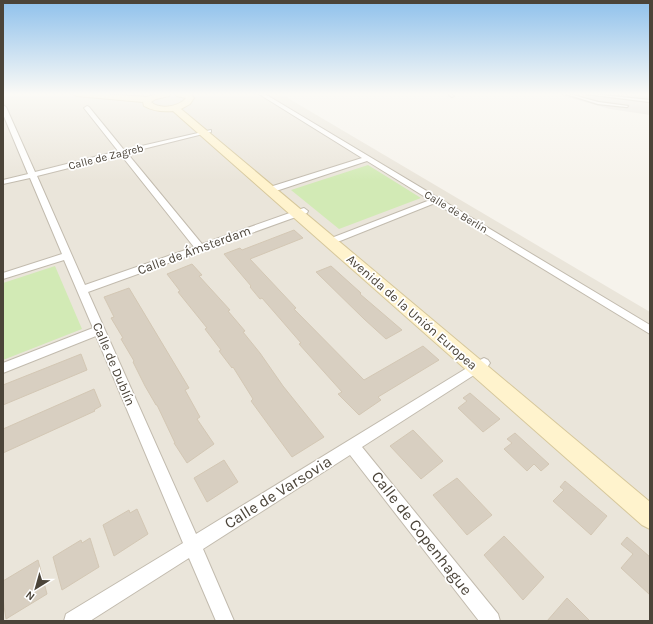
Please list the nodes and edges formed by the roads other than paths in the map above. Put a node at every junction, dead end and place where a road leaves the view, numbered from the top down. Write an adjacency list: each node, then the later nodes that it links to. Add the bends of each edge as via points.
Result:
1 (10, 123): 8 (street, Calle de Dublín)
2 (99, 123): 6 (street)
3 (199, 123): 5 (street, Avenida de la Unión Europea)
4 (310, 123): 7 (street, Calle de Berlín)
5 (206, 132): 6 (street, Calle de Zagreb); 10 (street, Avenida de la Unión Europea); 12 (street, Avenida de la Unión Europea)
6 (123, 153): 8 (street, Calle de Zagreb); 14 (street)
7 (368, 158): 10 (street); 11 (street, Calle de Berlín)
8 (32, 175): 9 (street, Calle de Zagreb); 15 (street, Calle de Dublín)
9 (3, 182)
10 (276, 188): 12 (street, Avenida de la Unión Europea)
11 (436, 200): 13 (street); 19 (street, Calle de Berlín)
12 (301, 212): 13 (street, Avenida de la Unión Europea); 14 (street, Calle de Ámsterdam); 20 (street, Avenida de la Unión Europea)
13 (337, 239): 20 (street, Avenida de la Unión Europea)
14 (200, 248): 17 (street, Calle de Ámsterdam)
15 (67, 256): 16 (street); 17 (street, Calle de Dublín)
16 (3, 276)
17 (83, 290): 18 (street, Calle de Dublín)
18 (100, 330): 21 (street); 25 (street, Calle de Dublín)
19 (650, 330)
20 (480, 365): 22 (street, Calle de Varsovia); 23 (street, Avenida de la Unión Europea); 24 (street, Avenida de la Unión Europea)
21 (3, 368)
22 (352, 446): 25 (street, Calle de Varsovia); 28 (street, Calle de Copenhague)
23 (650, 502)
24 (650, 517)
25 (192, 545): 26 (street, Calle de Varsovia); 27 (street, Calle de Dublín)
26 (73, 621)
27 (225, 621)
28 (491, 621)

